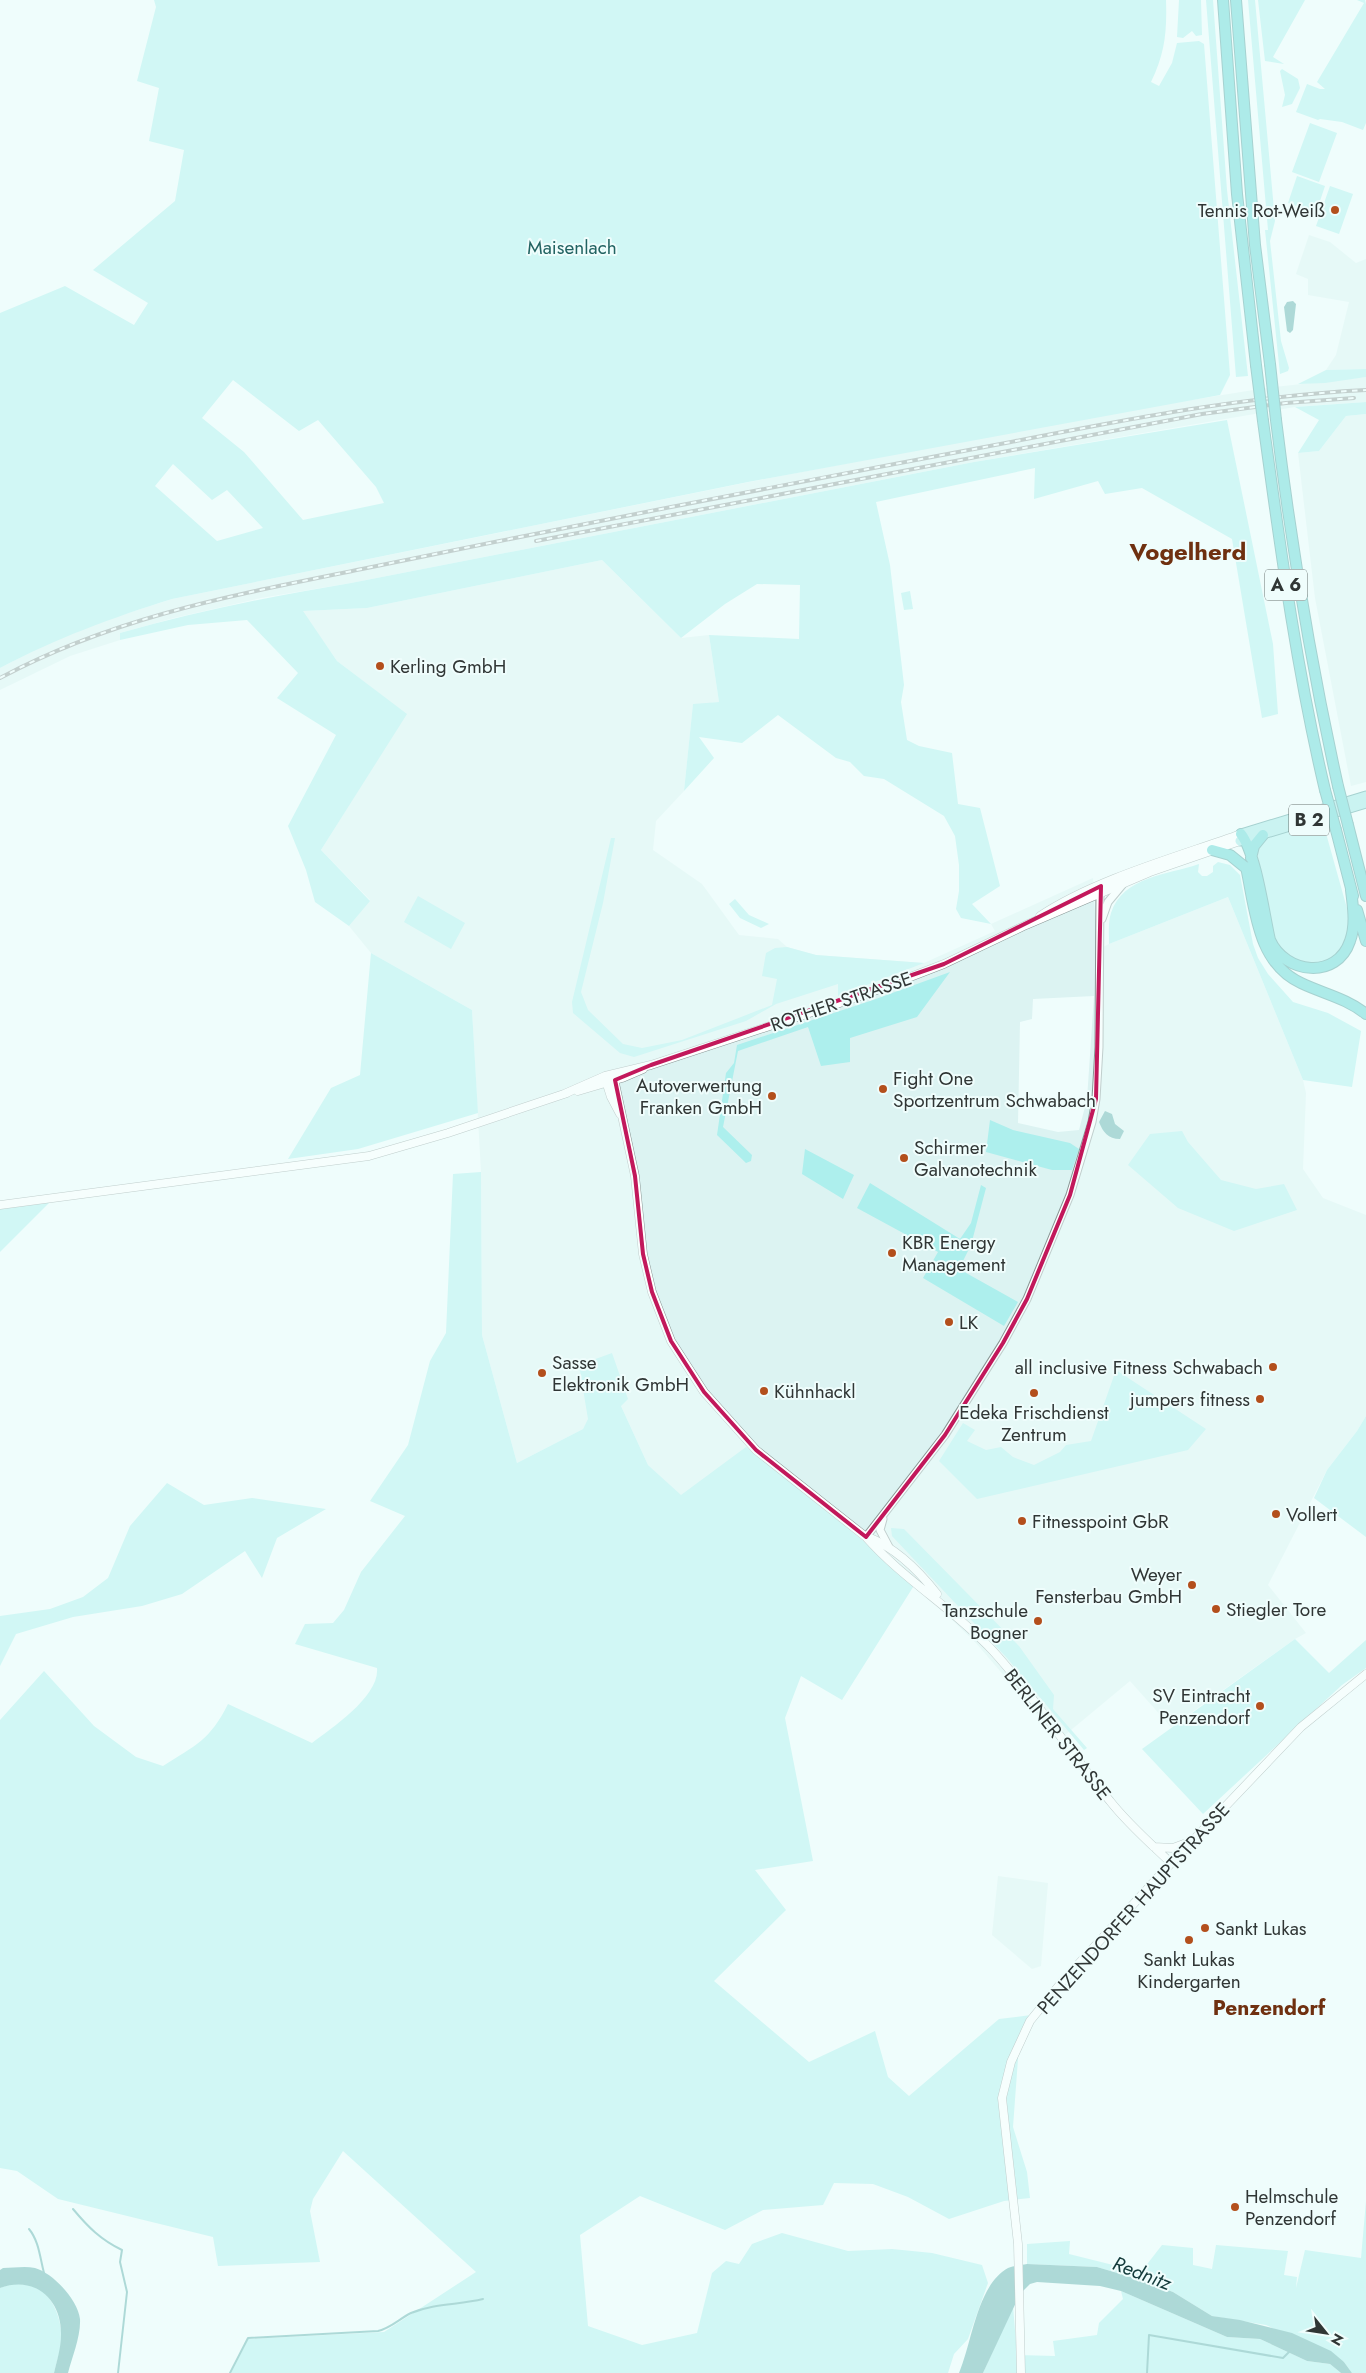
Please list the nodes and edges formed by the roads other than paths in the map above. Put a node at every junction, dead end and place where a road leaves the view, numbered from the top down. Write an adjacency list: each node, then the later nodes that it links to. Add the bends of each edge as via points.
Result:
1 (1223, 0): 12 (highway, A 6, bridge, via 1237,194 1263,422 1290,613 1310,722)
2 (1236, 0): 11 (highway, A 6, bridge, via 1253,217 1301,601 1321,710)
3 (1366, 796): 6 (main road, ROTHER STRASSE / B 2)
4 (1366, 804): 5 (main road, ROTHER STRASSE / B 2)
5 (1263, 835): 6 (main road, ROTHER STRASSE / B 2); 8 (highway, via 1254,846)
6 (1242, 838): 7 (main road, ROTHER STRASSE); 8 (highway); 10 (main road, ROTHER STRASSE)
7 (1212, 850): 8 (highway); 9 (main road, ROTHER STRASSE)
8 (1249, 863): 12 (highway, via 1270,940 1282,958 1296,966 1323,967 1345,952 1352,932); 18 (highway, via 1263,941 1277,967 1292,979 1339,997)
9 (1124, 884): 13 (main road, ROTHER STRASSE); 16 (street, via 1108,902)
10 (1101, 886): 13 (street); 15 (main road, ROTHER STRASSE, via 1053,907)
11 (1364, 886): 14 (highway, A 6)
12 (1351, 890): 17 (highway, A 6)
13 (1099, 894): 15 (main road, ROTHER STRASSE); 16 (street)
14 (1366, 896)
15 (1026, 925): 19 (main road, ROTHER STRASSE, via 944,964 861,996)
16 (1099, 932): 23 (street, via 1096,1099 1070,1195 1027,1299 1003,1343 945,1436)
17 (1366, 941)
18 (1366, 1014)
19 (614, 1077): 20 (main road, ROTHER STRASSE); 21 (main road, BERLINER STRASSE)
20 (606, 1080): 21 (main road, BERLINER STRASSE); 22 (main road, ROTHER STRASSE, via 369,1156)
21 (623, 1120): 24 (main road, BERLINER STRASSE, via 635,1176 643,1254 652,1292 671,1341 704,1392 756,1450)
22 (0, 1205)
23 (888, 1508): 24 (street); 25 (street, via 880,1530)
24 (866, 1537): 25 (main road, BERLINER STRASSE); 26 (main road, BERLINER STRASSE)
25 (891, 1550): 26 (main road, BERLINER STRASSE, via 915,1569)
26 (946, 1605): 29 (main road, BERLINER STRASSE, via 993,1650 1035,1700 1109,1800)
27 (1366, 1674): 28 (main road, PENZENDORFER HAUPTSTRASSE, via 1301,1727)
28 (1194, 1840): 29 (main road, via 1173,1848); 30 (main road, PENZENDORFER HAUPTSTRASSE)
29 (1154, 1846): 30 (main road, BERLINER STRASSE)
30 (1171, 1863): 31 (main road, PENZENDORFER HAUPTSTRASSE, via 1043,2004 1030,2022 1011,2062 1002,2098 1019,2262)
31 (1021, 2373)

